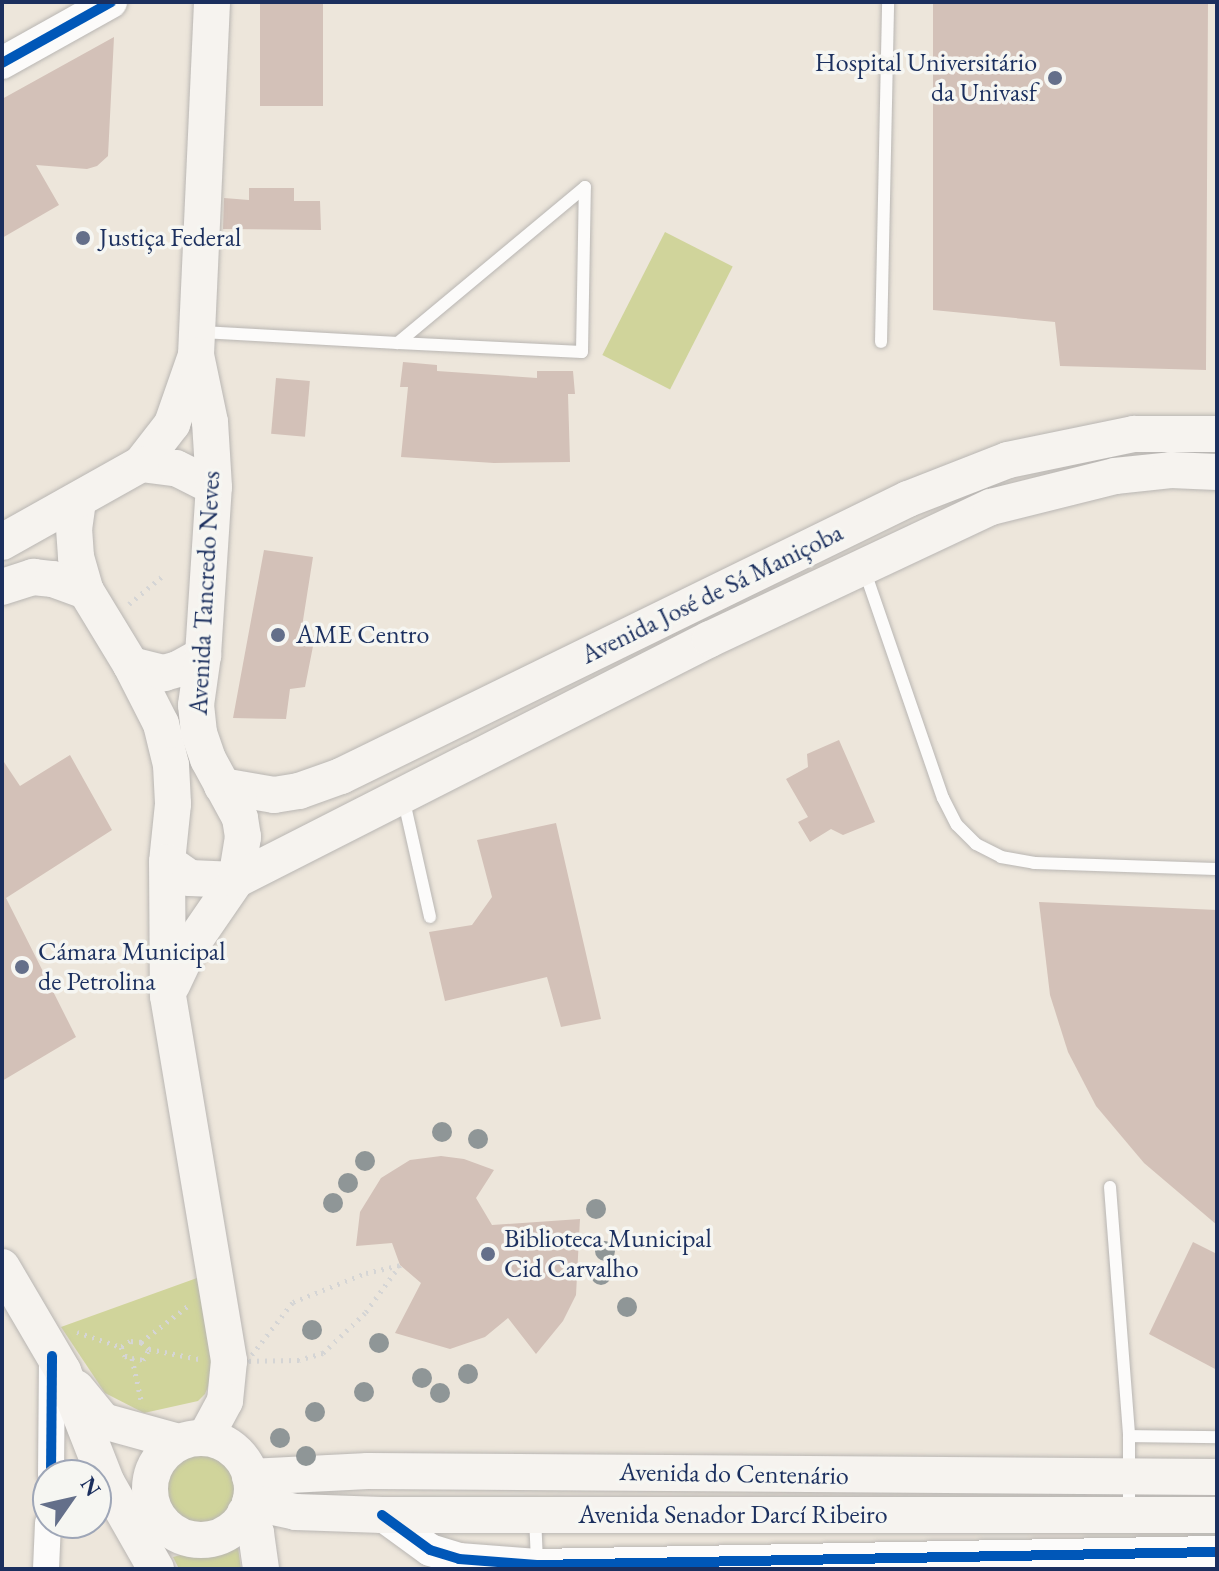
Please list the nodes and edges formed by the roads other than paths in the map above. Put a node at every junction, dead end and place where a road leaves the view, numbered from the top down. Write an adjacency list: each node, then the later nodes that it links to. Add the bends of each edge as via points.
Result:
1 (111, 2): 4 (street)
2 (212, 2): 7 (main road, Avenida Tancredo Neves)
3 (888, 2): 5 (lane)
4 (2, 63)
5 (881, 342)
6 (398, 343): 6 (lane, via 582,352 585,187 503,255); 7 (lane)
7 (198, 344): 9 (main road, Avenida Tancredo Neves, via 172,424); 11 (main road, Avenida Tancredo Neves)
8 (1217, 434): 19 (main road, Avenida José de Sá Maniçoba, via 1134,434 1008,460 908,499 341,776 274,795)
9 (141, 464): 11 (main road, via 176,468); 12 (main road)
10 (1217, 472): 14 (main road, Avenida José de Sá Maniçoba, via 1115,476 1043,492 991,507)
11 (214, 487): 17 (main road, Avenida Tancredo Neves)
12 (78, 501): 13 (main road); 16 (main road, Avenida Tancredo Neves, via 76,557)
13 (2, 542)
14 (863, 566): 20 (main road, Avenida José de Sá Maniçoba); 22 (lane, via 943,798 957,825 976,844 1001,857 1034,863)
15 (2, 587): 16 (main road, via 33,577)
16 (86, 591): 18 (main road, Avenida Tancredo Neves)
17 (203, 655): 18 (main road, via 164,673); 19 (main road, Avenida Tancredo Neves, via 196,705 199,733)
18 (131, 665): 21 (main road, Avenida Tancredo Neves, via 161,724 171,765)
19 (222, 786): 23 (main road, Avenida Tancredo Neves, via 240,818 243,837)
20 (402, 794): 23 (main road, Avenida José de Sá Maniçoba); 24 (lane)
21 (167, 862): 23 (main road, via 190,878); 25 (main road, Avenida Tancredo Neves)
22 (1217, 869)
23 (236, 880): 25 (main road, Avenida Tancredo Neves, via 190,947)
24 (430, 917)
25 (168, 996): 29 (main road, Avenida Tancredo Neves)
26 (1110, 1187): 30 (lane)
27 (2, 1267): 28 (main road)
28 (59, 1351): 32 (main road, via 103,1421); 33 (street); 45 (main road, via 107,1483)
29 (216, 1365): 32 (main road, Avenida Tancredo Neves, via 225,1401); 36 (main road, Avenida Tancredo Neves)
30 (1129, 1436): 31 (lane); 35 (lane)
31 (1217, 1437)
32 (192, 1440): 36 (main road, via 221,1442 236,1452); 36 (main road, via 165,1452 155,1466 151,1501 164,1523 186,1537 220,1536 235,1527)
33 (52, 1459)
34 (1217, 1477): 35 (main road, Avenida do Centenário)
35 (1129, 1478): 36 (main road, Avenida do Centenário, via 368,1471); 38 (lane)
36 (248, 1490): 41 (main road, Avenida Senador Darcí Ribeiro, via 296,1512 382,1515); 46 (main road, Avenida Tancredo Neves)
37 (535, 1515): 38 (main road, Avenida Senador Darcí Ribeiro); 41 (main road, Avenida Senador Darcí Ribeiro); 43 (lane)
38 (1128, 1515): 39 (main road, Avenida Senador Darcí Ribeiro)
39 (1217, 1515)
40 (47, 1539): 44 (street)
41 (458, 1543): 43 (street)
42 (1217, 1552): 43 (street)
43 (537, 1567)
44 (46, 1569)
45 (156, 1569)
46 (261, 1569)

